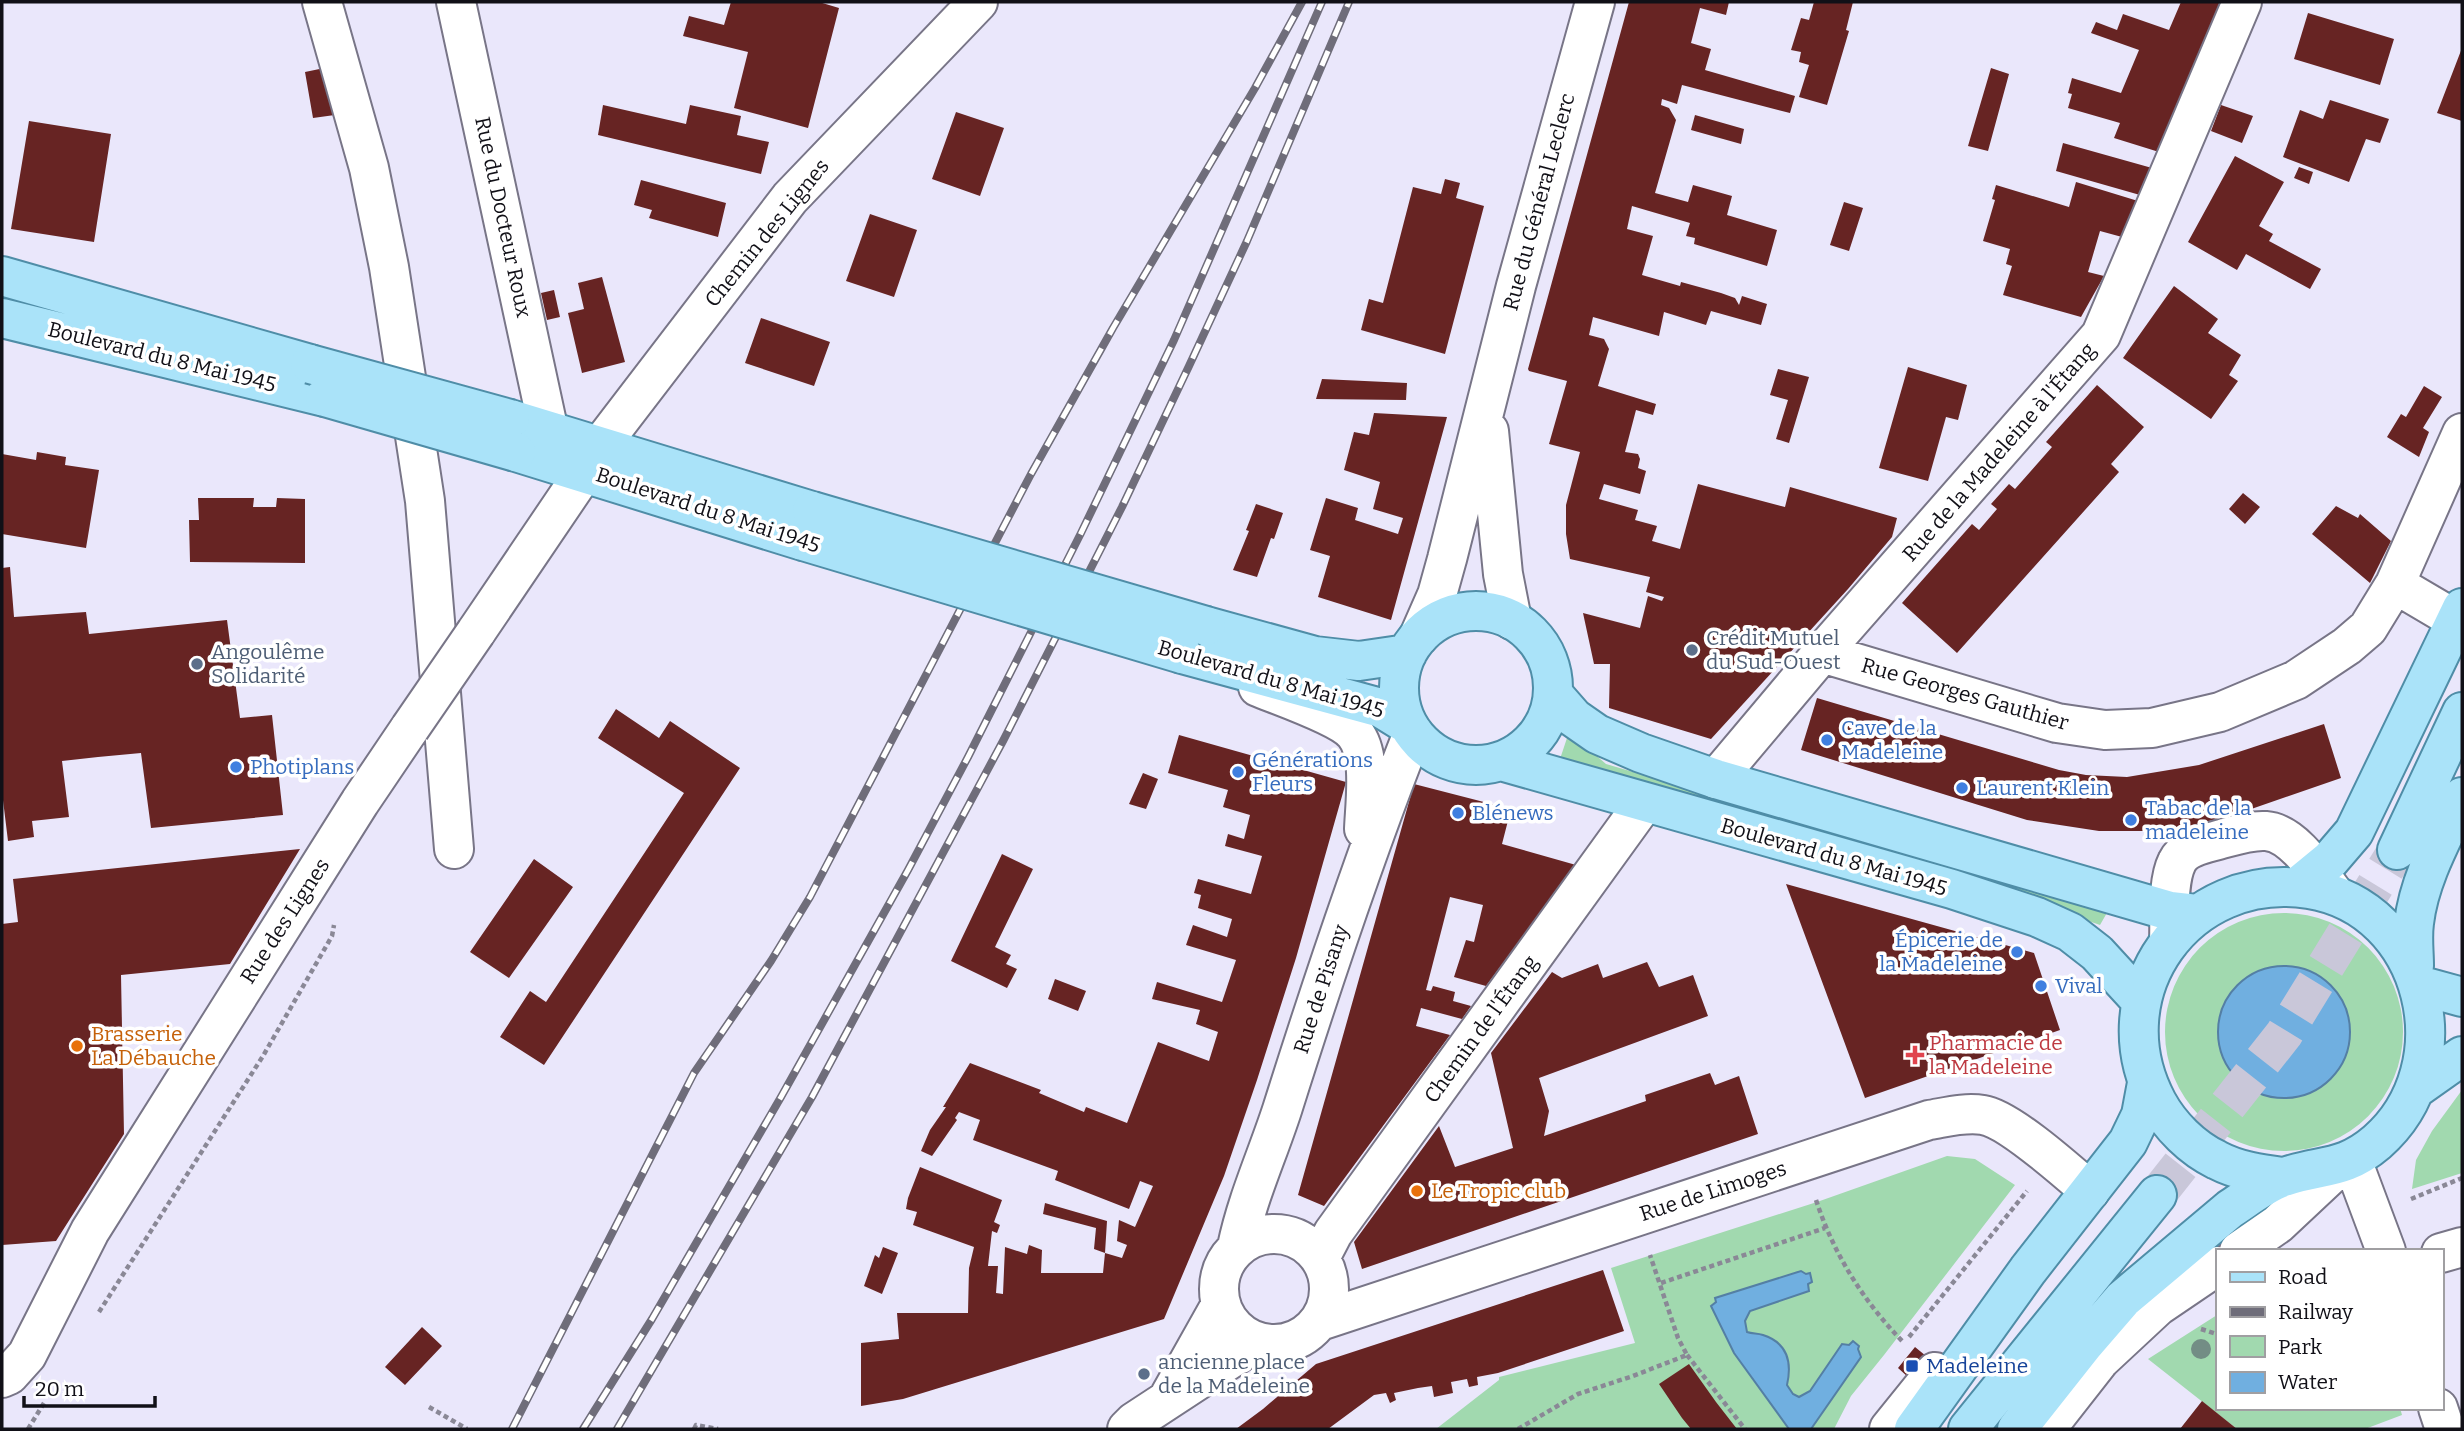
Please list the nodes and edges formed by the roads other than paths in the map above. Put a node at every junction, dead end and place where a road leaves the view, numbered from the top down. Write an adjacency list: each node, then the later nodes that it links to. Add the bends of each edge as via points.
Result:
1 (322, 2): 27 (street, via 369,168 389,267 423,487)
2 (456, 2): 10 (street, Rue du Docteur Roux)
3 (978, 2): 13 (street, Chemin des Lignes, via 790,198)
4 (1595, 2): 9 (street, Rue du Général Leclerc)
5 (2242, 2): 19 (street, Rue de la Madeleine à l'Étang, via 2101,335)
6 (2, 276): 8 (main road, Boulevard du 8 Mai 1945)
7 (2, 318): 8 (main road, Boulevard du 8 Mai 1945)
8 (318, 380): 12 (main road, Boulevard du 8 Mai 1945, bridge)
9 (1486, 404): 16 (street); 18 (street, via 1440,583)
10 (549, 432): 12 (main road, Boulevard du 8 Mai 1945); 13 (main road, Boulevard du 8 Mai 1945)
11 (2462, 433): 14 (street, Rue Georges Gauthier)
12 (513, 435): 13 (main road, Boulevard du 8 Mai 1945)
13 (592, 459): 17 (main road, Boulevard du 8 Mai 1945, bridge); 53 (street, Rue des Lignes, bridge, via 410,728 176,1092 90,1231 27,1355)
14 (2395, 584): 15 (street); 19 (street, Rue Georges Gauthier, via 2368,628 2296,680 2220,712 2152,728 2105,730 2057,723)
15 (2459, 614): 30 (main road, via 2354,832)
16 (1511, 620): 18 (main road, via 1486,611 1460,613 1437,620); 20 (main road, via 1530,633 1544,651)
17 (1194, 640): 18 (main road, Boulevard du 8 Mai 1945, via 1359,661); 22 (main road, Boulevard du 8 Mai 1945, via 1381,708); 29 (street, via 1354,733 1367,775)
18 (1413, 645): 22 (main road, via 1399,677 1399,701)
19 (1822, 653): 24 (street, Rue de la Madeleine à l'Étang)
20 (1553, 694): 23 (main road, via 1537,735 1521,751); 24 (main road, Boulevard du 8 Mai 1945, via 1574,718 1597,734)
21 (2462, 712): 28 (main road)
22 (1410, 728): 23 (main road, via 1427,747 1462,764); 29 (street, Rue de Pisany)
23 (1501, 761): 26 (main road, Boulevard du 8 Mai 1945)
24 (1716, 779): 31 (main road, Boulevard du 8 Mai 1945)
25 (2462, 797): 32 (main road, via 2420,892 2414,924)
26 (1644, 803): 34 (main road, Boulevard du 8 Mai 1945, via 2037,917 2070,932 2097,953); 47 (street, Chemin de l'Étang, via 1333,1233)
27 (454, 849)
28 (2397, 850)
29 (1361, 876): 42 (street, Rue de Pisany, via 1244,1215)
30 (2317, 885): 31 (main road, via 2252,889); 31 (street, via 2288,839 2278,834 2246,833 2202,844 2185,852 2173,873); 32 (main road, via 2366,912 2394,936)
31 (2179, 922): 34 (main road, via 2147,980)
32 (2418, 976): 33 (main road); 37 (main road, via 2428,1035 2427,1060)
33 (2462, 997)
34 (2141, 1001): 36 (main road, via 2140,1057)
35 (2462, 1056): 37 (main road)
36 (2147, 1083): 39 (main road, via 2164,1114 2196,1147 2249,1172); 40 (main road, via 2141,1115 2128,1142)
37 (2418, 1087): 38 (main road, via 2400,1118 2378,1142)
38 (2346, 1162): 39 (main road); 44 (street, via 2278,1224); 45 (street, via 2368,1200)
39 (2283, 1177): 60 (main road, via 2230,1209 2123,1300)
40 (2090, 1191): 49 (main road); 51 (street, Rue de Limoges, via 2014,1131 1986,1115 1963,1114 1929,1121)
41 (2157, 1195): 59 (main road)
42 (1237, 1247): 47 (street, via 1270,1233 1307,1244); 50 (street, via 1220,1274)
43 (2462, 1247): 46 (street)
44 (2242, 1249)
45 (2385, 1249)
46 (2443, 1252)
47 (1320, 1258): 51 (street, via 1330,1290)
48 (2216, 1267): 61 (street, via 2158,1306 2100,1360)
49 (2028, 1270): 57 (street); 58 (main road)
50 (1220, 1306): 52 (street, via 1228,1321); 54 (street)
51 (1320, 1321): 52 (street, via 1292,1342)
52 (1256, 1342): 54 (street)
53 (2, 1378)
54 (1167, 1400): 56 (street)
55 (2439, 1410): 62 (street)
56 (1127, 1429)
57 (1889, 1429)
58 (1913, 1429)
59 (1968, 1429)
60 (2017, 1429)
61 (2046, 1429)
62 (2445, 1429)

